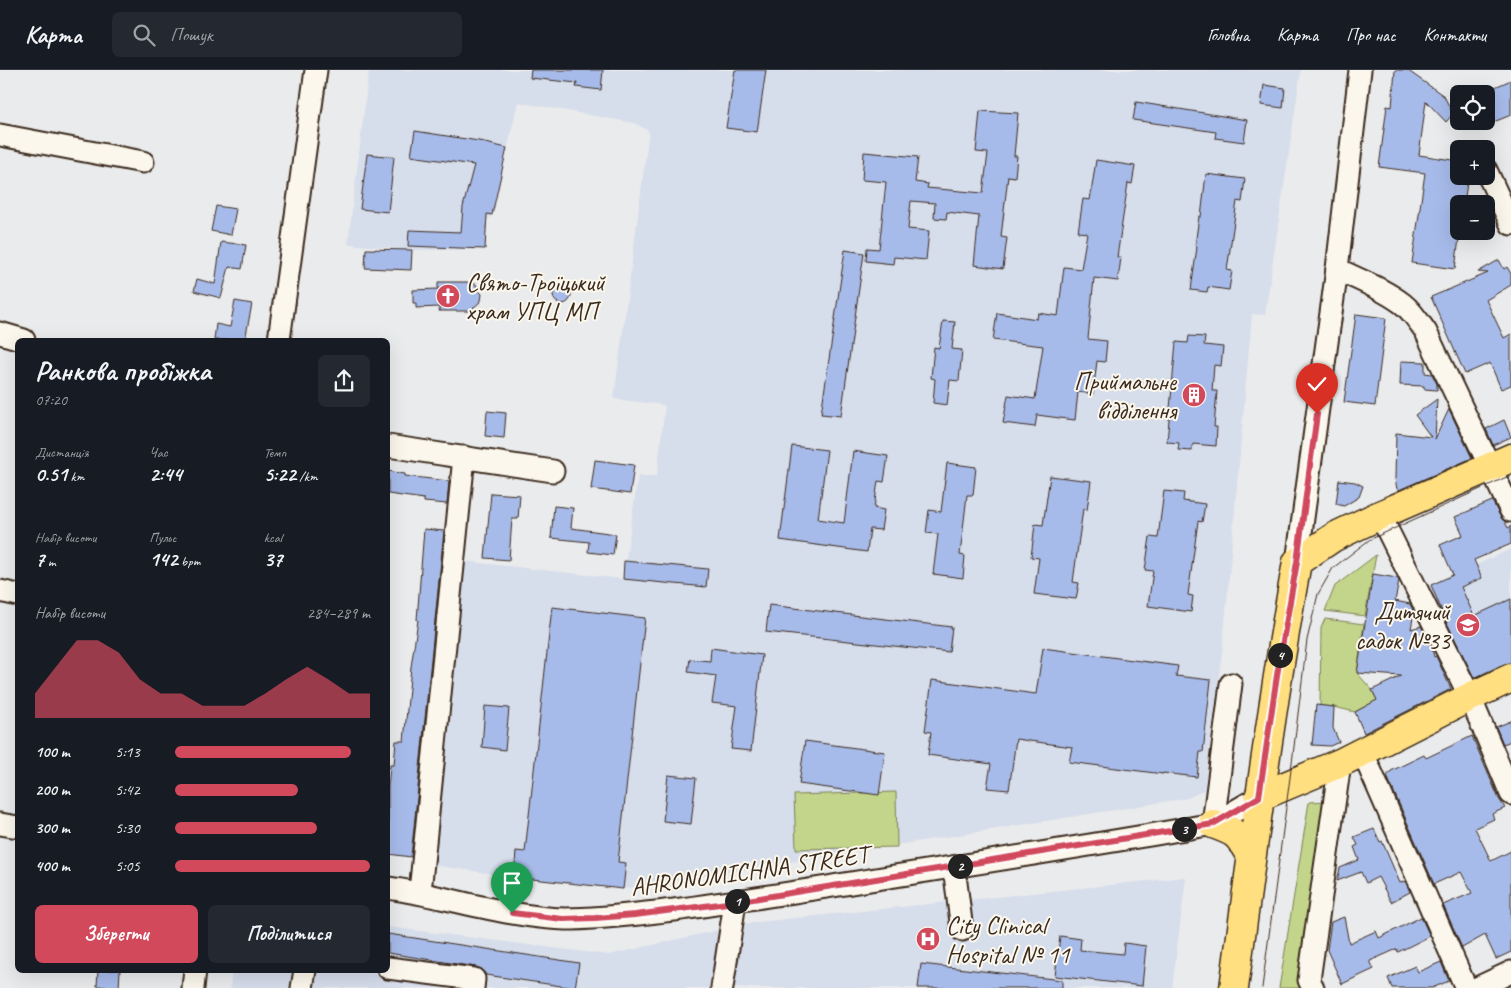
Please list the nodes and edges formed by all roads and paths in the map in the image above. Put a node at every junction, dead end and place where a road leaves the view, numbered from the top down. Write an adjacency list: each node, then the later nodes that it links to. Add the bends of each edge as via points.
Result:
1 (316, 70): 10 (street)
2 (1360, 70): 7 (street)
3 (0, 135): 4 (street)
4 (143, 162)
5 (1493, 185): 6 (street)
6 (1511, 224)
7 (1337, 269): 13 (street, via 1388,294 1414,315); 17 (street)
8 (0, 333): 9 (street)
9 (17, 338)
10 (278, 338)
11 (390, 446): 12 (street)
12 (464, 457): 14 (street); 32 (street)
13 (1500, 462): 15 (street); 16 (main road)
14 (553, 471)
15 (1511, 511)
16 (1380, 515): 17 (main road, via 1334,537); 22 (street)
17 (1297, 562): 25 (main road)
18 (0, 591): 19 (street)
19 (15, 594)
20 (1511, 678): 22 (main road)
21 (1231, 684): 27 (street)
22 (1470, 697): 23 (main road); 24 (street)
23 (1351, 757): 25 (main road); 44 (street, via 1309,980); 45 (street)
24 (1511, 794)
25 (1259, 797): 27 (street, AHRONOMICHNA STREET); 29 (main road)
26 (0, 824): 28 (street)
27 (1213, 824): 29 (main road, via 1234,832); 30 (street, AHRONOMICHNA STREET)
28 (15, 826)
29 (1251, 857): 43 (main road)
30 (954, 867): 33 (street, AHRONOMICHNA STREET); 34 (street)
31 (390, 888): 32 (street, AHRONOMICHNA STREET)
32 (420, 892): 33 (street, AHRONOMICHNA STREET, via 512,913 563,919 635,915)
33 (735, 902): 42 (street)
34 (962, 930)
35 (390, 968): 41 (street, via 474,979)
36 (1511, 972): 46 (street)
37 (195, 973): 39 (street)
38 (304, 973): 40 (street)
39 (193, 988)
40 (302, 988)
41 (473, 988)
42 (722, 988)
43 (1234, 988)
44 (1314, 988)
45 (1466, 988)
46 (1477, 988)

